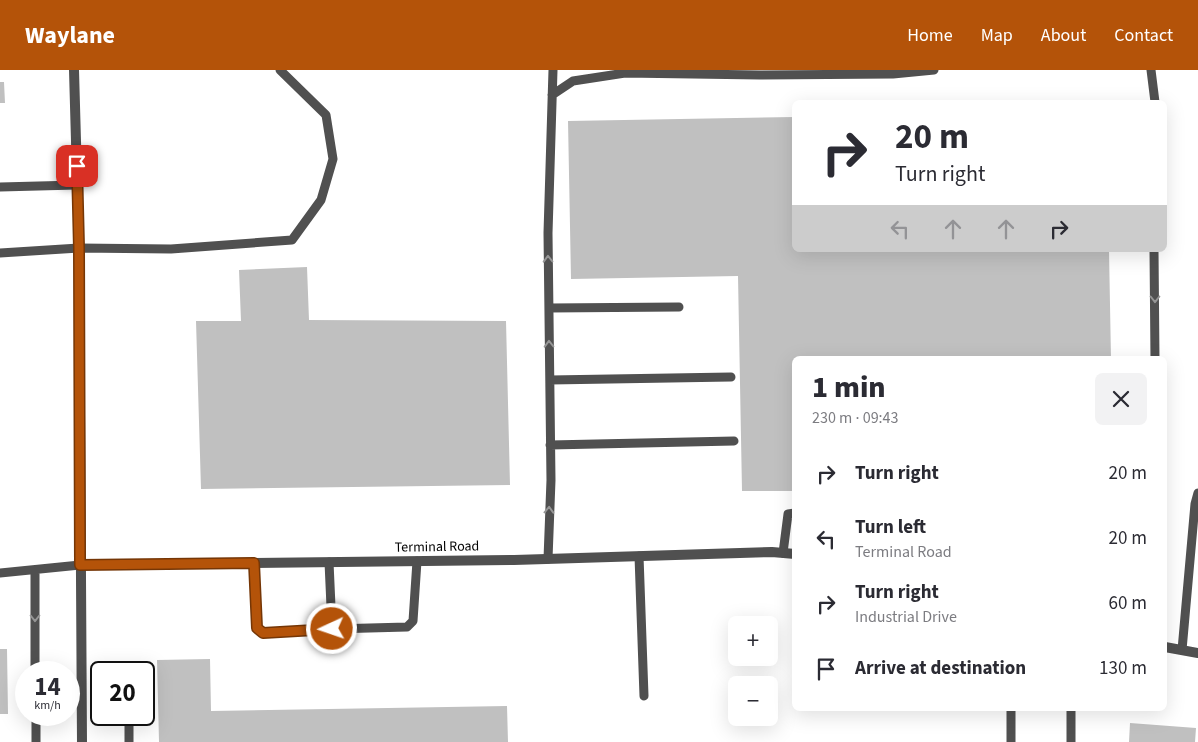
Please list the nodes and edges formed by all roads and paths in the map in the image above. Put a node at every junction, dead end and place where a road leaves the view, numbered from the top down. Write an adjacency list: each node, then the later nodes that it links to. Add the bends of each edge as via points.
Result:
1 (74, 70): 8 (street)
2 (280, 70): 10 (lane, via 326,114 333,159 321,200 292,240 171,249)
3 (553, 70): 6 (lane)
4 (934, 70): 6 (lane, via 884,74 625,73 573,81)
5 (1152, 70): 7 (lane)
6 (552, 95): 14 (lane, one-way to 6)
7 (1155, 100)
8 (77, 185): 9 (lane); 10 (street)
9 (0, 187)
10 (79, 248): 12 (lane); 29 (street)
11 (1154, 252): 15 (lane, one-way to 15)
12 (0, 253)
13 (679, 307): 14 (lane)
14 (549, 308): 17 (lane, one-way to 14)
15 (1155, 356)
16 (731, 377): 17 (lane)
17 (550, 380): 19 (lane)
18 (734, 441): 19 (lane)
19 (550, 445): 25 (lane, one-way to 19)
20 (1198, 492): 34 (lane)
21 (792, 513): 22 (lane, via 788,514)
22 (783, 553): 23 (street, Terminal Road); 24 (street, Terminal Road)
23 (792, 554)
24 (639, 556): 25 (street, Terminal Road); 37 (lane)
25 (548, 558): 26 (street, Terminal Road)
26 (417, 561): 27 (street, Terminal Road); 32 (lane, via 413,622 407,627)
27 (329, 562): 28 (street, Terminal Road); 32 (lane)
28 (254, 563): 29 (street, Terminal Road); 32 (lane, via 257,628 263,633)
29 (80, 565): 30 (lane); 43 (street)
30 (35, 570): 31 (lane); 36 (lane, one-way to 36)
31 (0, 573)
32 (332, 629)
33 (1167, 647): 34 (street)
34 (1182, 650): 35 (street)
35 (1198, 653)
36 (36, 661)
37 (644, 696)
38 (1011, 711): 45 (lane)
39 (1071, 711): 46 (lane)
40 (36, 726): 42 (lane)
41 (129, 726): 44 (lane)
42 (36, 742)
43 (82, 742)
44 (129, 742)
45 (1012, 742)
46 (1071, 742)

